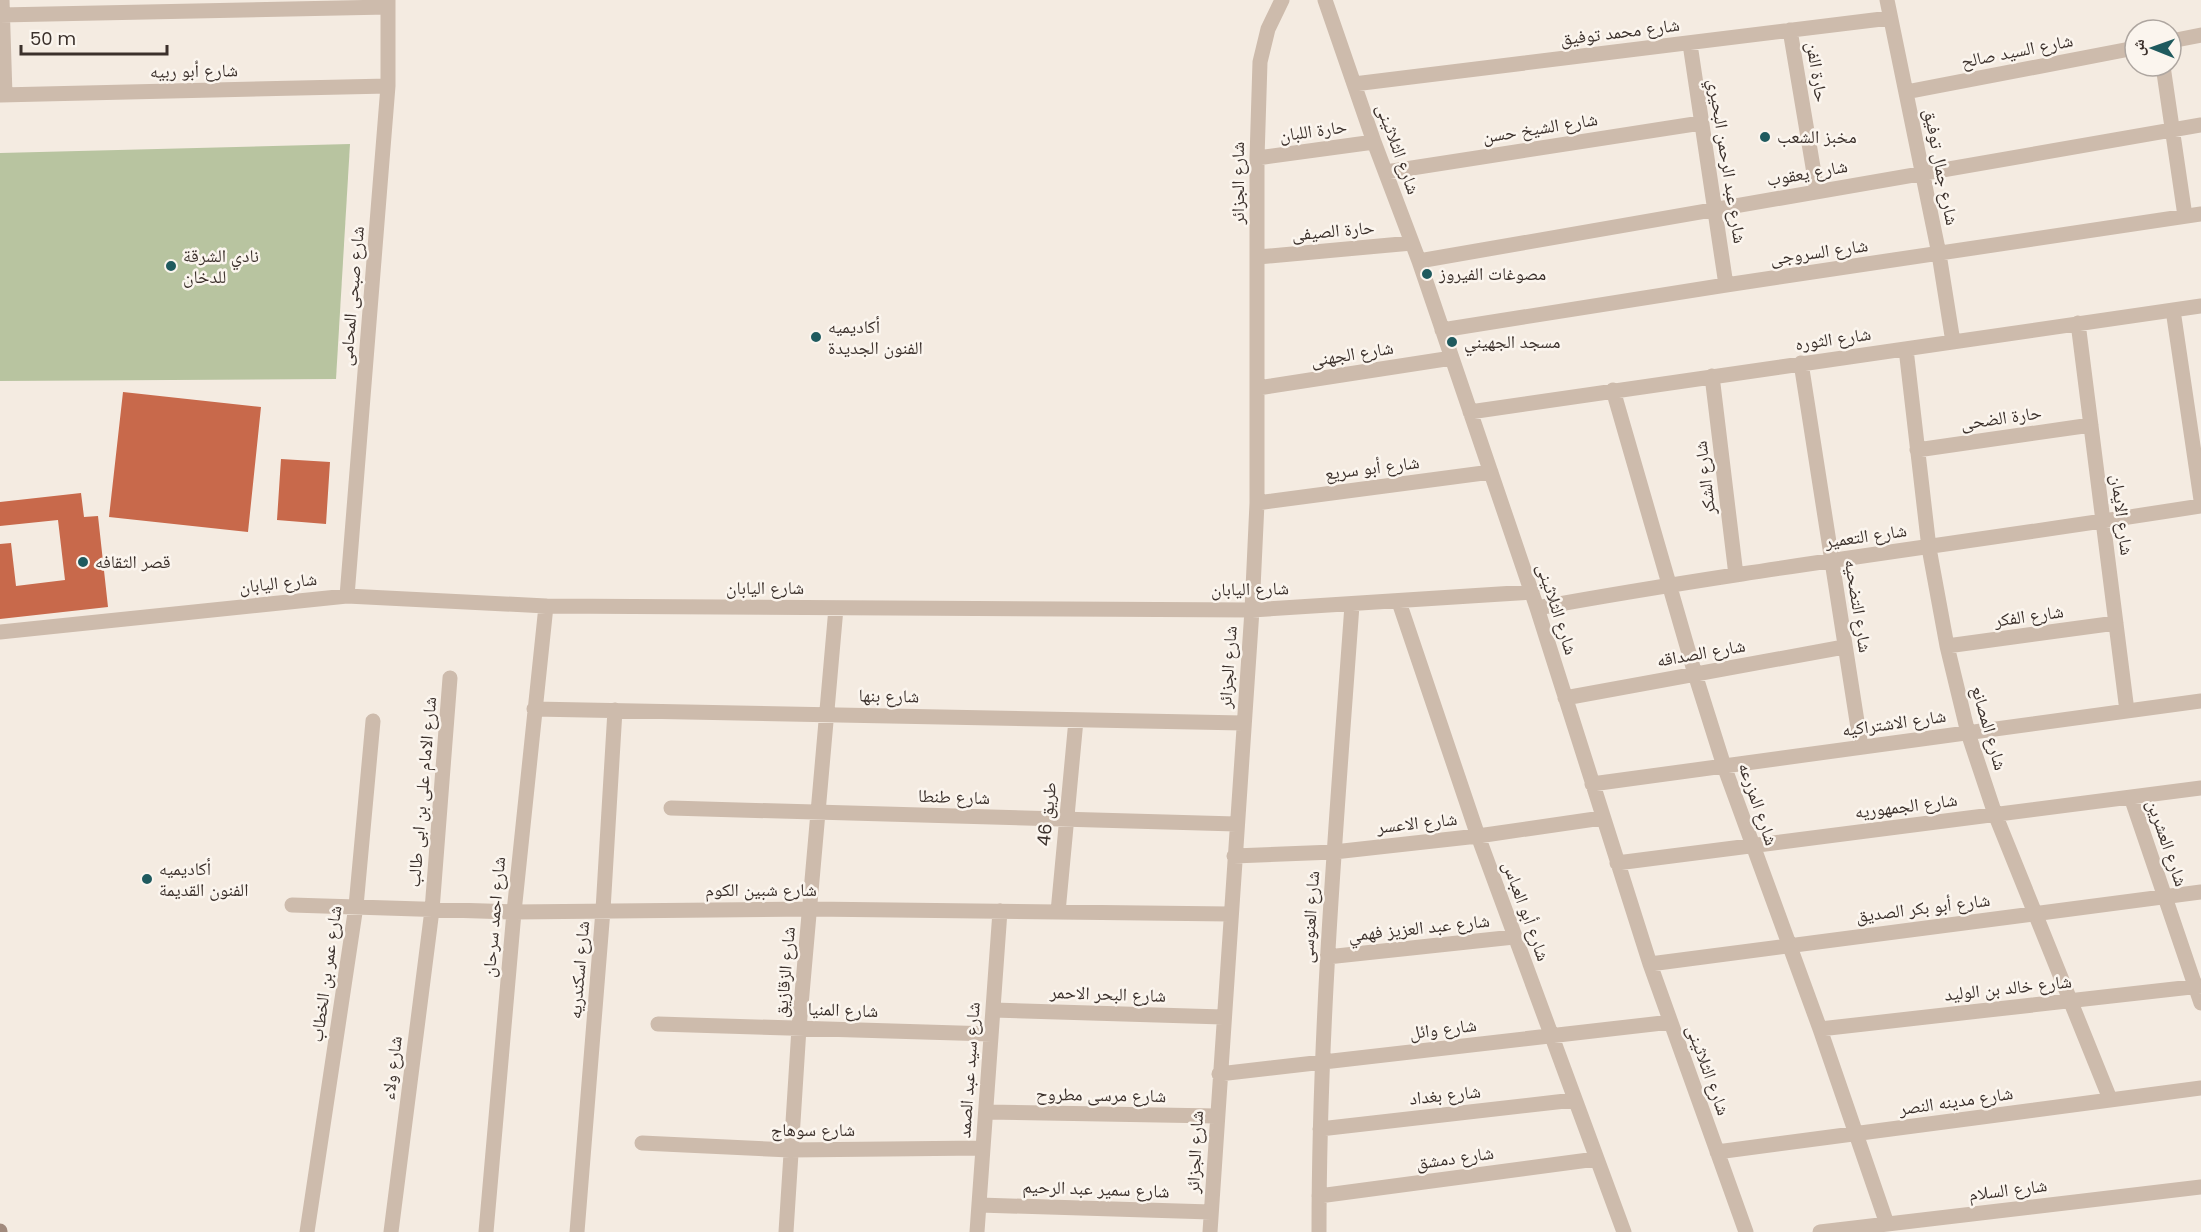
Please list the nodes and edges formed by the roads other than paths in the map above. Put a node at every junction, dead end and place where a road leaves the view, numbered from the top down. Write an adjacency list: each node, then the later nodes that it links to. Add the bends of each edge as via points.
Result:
1 (1282, 0): 21 (street, شارع الجزائر, via 1268,29 1260,62)
2 (1324, 0): 13 (street, شارع الثلاثينى)
3 (1887, 0): 6 (street, شارع جمال توفيق)
4 (388, 3): 5 (street); 14 (street, شارع صبحى المحامى)
5 (2, 10): 16 (street)
6 (1890, 18): 7 (street, شارع محمد توفيق); 15 (street, شارع جمال توفيق)
7 (1790, 30): 10 (street, شارع محمد توفيق); 24 (street, حارة الفن)
8 (2201, 35): 9 (street)
9 (2183, 39)
10 (1690, 44): 13 (street, شارع محمد توفيق); 17 (street, شارع عبد الرحمن البحيري)
11 (2123, 50): 15 (street, شارع السيد صالح)
12 (2165, 78): 19 (street)
13 (1354, 84): 20 (street, شارع الثلاثينى)
14 (388, 86): 16 (street, شارع أبو ربيه); 57 (street, شارع صبحى المحامى)
15 (1906, 92): 23 (street, شارع جمال توفيق)
16 (2, 95)
17 (1701, 123): 22 (street, شارع الشيخ حسن); 25 (street, شارع عبد الرحمن البحيري)
18 (2201, 125): 19 (street, شارع يعقوب)
19 (2172, 130): 23 (street, شارع يعقوب); 27 (street)
20 (1374, 142): 21 (street, حارة اللبان); 22 (street, شارع الثلاثينى)
21 (1257, 158): 30 (street, شارع الجزائر)
22 (1386, 172): 28 (street, شارع الثلاثينى)
23 (1923, 173): 24 (street, شارع يعقوب); 29 (street, شارع جمال توفيق)
24 (1817, 191): 25 (street, شارع يعقوب)
25 (1715, 209): 31 (street, شارع يعقوب); 32 (street, شارع عبد الرحمن البحيري)
26 (2201, 214): 27 (street, شارع السروجى)
27 (2185, 216): 29 (street, شارع السروجى)
28 (1412, 243): 30 (street, حارة الصيفى); 31 (street, شارع الثلاثينى)
29 (1939, 254): 32 (street, شارع السروجى); 37 (street, شارع جمال توفيق)
30 (1258, 257): 42 (street, شارع الجزائر)
31 (1419, 261): 36 (street, شارع الثلاثينى)
32 (1726, 285): 36 (street, شارع السروجى)
33 (2201, 306): 34 (street, شارع الثوره)
34 (2173, 310): 35 (street, شارع الثوره); 48 (street)
35 (2078, 323): 37 (street, شارع الثوره); 45 (street, شارع الايمان)
36 (1442, 330): 39 (street, شارع الثلاثينى)
37 (1953, 342): 38 (street, شارع الثوره)
38 (1906, 349): 40 (street, شارع الثوره); 46 (street, شارع المصانع)
39 (1452, 358): 42 (street, شارع الجهنى); 44 (street, شارع الثلاثينى)
40 (1801, 363): 41 (street, شارع الثوره); 53 (street, شارع التضحيه)
41 (1712, 376): 43 (street, شارع الثوره); 54 (street, شارع الشكر)
42 (1258, 388): 49 (street, شارع الجزائر)
43 (1613, 390): 44 (street, شارع الثوره); 55 (street, شارع المزرعه)
44 (1470, 412): 47 (street, شارع الثلاثينى)
45 (2091, 425): 46 (street, حارة الضحى); 51 (street, شارع الايمان)
46 (1917, 450): 52 (street, شارع المصانع)
47 (1491, 472): 49 (street, شارع أبو سريع); 56 (street, شارع الثلاثينى)
48 (2201, 500)
49 (1257, 503): 63 (street, شارع الجزائر)
50 (2201, 506): 51 (street, شارع التعمير)
51 (2103, 521): 52 (street, شارع التعمير); 64 (street, شارع الايمان)
52 (1929, 548): 53 (street, شارع التعمير); 67 (street, شارع المصانع)
53 (1831, 560): 54 (street, شارع التعمير); 66 (street, شارع التضحيه)
54 (1736, 575): 55 (street, شارع التعمير)
55 (1670, 584): 62 (street, شارع التعمير); 68 (street, شارع المزرعه)
56 (1532, 592): 58 (street, شارع اليابان); 62 (street, شارع الثلاثينى)
57 (347, 596): 60 (street, شارع اليابان); 65 (street, شارع اليابان)
58 (1399, 602): 59 (street, شارع اليابان); 91 (street, شارع أبو العباس)
59 (1352, 605): 63 (street, شارع اليابان); 93 (street, شارع العنوسى)
60 (546, 606): 61 (street, شارع اليابان); 72 (street, شارع احمد سرحان)
61 (836, 608): 63 (street, شارع اليابان); 75 (street, شارع الزقازيق)
62 (1537, 608): 70 (street, شارع الثلاثينى)
63 (1252, 610): 78 (street, شارع الجزائر)
64 (2116, 623): 67 (street, شارع الفكر); 74 (street, شارع الايمان)
65 (0, 632)
66 (1844, 646): 68 (street, شارع الصداقه); 80 (street, شارع التضحيه)
67 (1947, 646): 79 (street, شارع المصانع)
68 (1695, 674): 70 (street, شارع الصداقه); 81 (street, شارع المزرعه)
69 (450, 678): 101 (street, شارع الامام على بن ابى طالب)
70 (1565, 698): 82 (street, شارع الثلاثينى)
71 (2201, 701): 74 (street, شارع الاشتراكيه)
72 (534, 709): 73 (street, شارع بنها); 104 (street, شارع احمد سرحان)
73 (615, 710): 75 (street, شارع بنها); 102 (street, شارع اسكندريه)
74 (2127, 711): 79 (street, شارع الاشتراكيه)
75 (827, 714): 76 (street, شارع بنها); 86 (street, شارع الزقازيق)
76 (1076, 720): 78 (street, شارع بنها); 89 (street, طريق 46)
77 (374, 721): 99 (street, شارع عمر بن الخطاب)
78 (1243, 723): 90 (street, شارع الجزائر)
79 (1968, 733): 80 (street, شارع الاشتراكيه); 87 (street, شارع المصانع)
80 (1861, 747): 81 (street, شارع الاشتراكيه)
81 (1724, 766): 82 (street, شارع الاشتراكيه); 92 (street, شارع المزرعه)
82 (1592, 784): 88 (street, شارع الثلاثينى)
83 (2201, 788): 84 (street, شارع الجمهوريه)
84 (2131, 797): 87 (street, شارع الجمهوريه); 97 (street, شارع العشرين)
85 (672, 808): 86 (street, شارع طنطا)
86 (819, 813): 89 (street, شارع طنطا); 100 (street, شارع الزقازيق)
87 (1995, 814): 92 (street, شارع الجمهوريه); 106 (street, شارع المصانع)
88 (1602, 818): 91 (street, شارع الاعسر); 95 (street, شارع الثلاثينى)
89 (1066, 820): 90 (street, شارع طنطا); 105 (street, طريق 46)
90 (1236, 824): 94 (street, شارع الجزائر)
91 (1478, 836): 93 (street, شارع الاعسر); 108 (street, شارع أبو العباس)
92 (1752, 846): 95 (street, شارع الجمهوريه); 109 (street, شارع المزرعه)
93 (1334, 852): 94 (street, شارع الاعسر); 110 (street, شارع العنوسى)
94 (1234, 856): 107 (street, شارع الجزائر)
95 (1617, 863): 111 (street, شارع الثلاثينى)
96 (2201, 892): 97 (street, شارع أبو بكر الصديق)
97 (2165, 897): 106 (street, شارع أبو بكر الصديق); 112 (street, شارع العشرين)
98 (292, 905): 99 (street, شارع شبين الكوم)
99 (356, 906): 101 (street, شارع شبين الكوم); 142 (street, شارع عمر بن الخطاب)
100 (811, 909): 102 (street, شارع شبين الكوم); 103 (street, شارع شبين الكوم); 119 (street, شارع الزقازيق)
101 (432, 910): 104 (street, شارع شبين الكوم); 143 (street, شارع ولاء)
102 (603, 910): 104 (street, شارع شبين الكوم); 145 (street, شارع اسكندريه)
103 (1000, 911): 105 (street, شارع شبين الكوم); 115 (street, شارع سيد عبد الصمد)
104 (514, 912): 144 (street, شارع احمد سرحان)
105 (1058, 912): 107 (street, شارع شبين الكوم)
106 (2036, 913): 109 (street, شارع أبو بكر الصديق); 113 (street, شارع المصانع)
107 (1230, 914): 116 (street, شارع الجزائر)
108 (1515, 938): 110 (street, شارع عبد العزيز فهمي); 122 (street, شارع أبو العباس)
109 (1788, 946): 111 (street, شارع أبو بكر الصديق); 120 (street, شارع المزرعه)
110 (1327, 957): 123 (street, شارع العنوسى)
111 (1650, 964): 117 (street, شارع الثلاثينى)
112 (2198, 986): 113 (street, شارع خالد بن الوليد); 114 (street, شارع العشرين)
113 (2072, 1001): 120 (street, شارع خالد بن الوليد); 126 (street, شارع المصانع)
114 (2201, 1004)
115 (993, 1010): 116 (street, شارع البحر الاحمر); 121 (street, شارع سيد عبد الصمد)
116 (1223, 1017): 124 (street, شارع الجزائر)
117 (1671, 1022): 122 (street, شارع وائل); 135 (street, شارع الثلاثينى)
118 (658, 1024): 119 (street, شارع المنيا)
119 (799, 1028): 121 (street, شارع المنيا); 134 (street, شارع الزقازيق)
120 (1820, 1029): 131 (street, شارع المزرعه)
121 (991, 1034): 128 (street, شارع سيد عبد الصمد)
122 (1551, 1036): 123 (street, شارع وائل); 127 (street, شارع أبو العباس)
123 (1322, 1062): 124 (street, شارع وائل); 130 (street, شارع العنوسى)
124 (1219, 1074): 129 (street, شارع الجزائر)
125 (2201, 1088): 126 (street, شارع مدينه النصر)
126 (2110, 1099): 131 (street, شارع مدينه النصر)
127 (1574, 1101): 130 (street, شارع بغداد); 136 (street, شارع أبو العباس)
128 (986, 1112): 129 (street, شارع مرسى مطروح); 133 (street, شارع سيد عبد الصمد)
129 (1216, 1116): 140 (street, شارع الجزائر)
130 (1320, 1129): 138 (street, شارع العنوسى)
131 (1857, 1134): 135 (street, شارع مدينه النصر); 141 (street, شارع المزرعه)
132 (642, 1143): 134 (street, شارع سوهاج)
133 (983, 1148): 134 (street, شارع سوهاج); 139 (street, شارع سيد عبد الصمد)
134 (790, 1150): 146 (street, شارع الزقازيق)
135 (1717, 1152): 151 (street, شارع الثلاثينى)
136 (1596, 1159): 138 (street, شارع دمشق); 150 (street, شارع أبو العباس)
137 (2201, 1187): 141 (street, شارع السلام)
138 (1319, 1196): 149 (street, شارع العنوسى)
139 (979, 1205): 140 (street, شارع سمير عبد الرحيم); 147 (street, شارع سيد عبد الصمد)
140 (1211, 1212): 148 (street, شارع الجزائر)
141 (1887, 1224): 152 (street, شارع السلام)
142 (307, 1232)
143 (391, 1232)
144 (486, 1232)
145 (577, 1232)
146 (786, 1232)
147 (977, 1232)
148 (1210, 1232)
149 (1319, 1232)
150 (1624, 1232)
151 (1746, 1232)
152 (1820, 1232)

